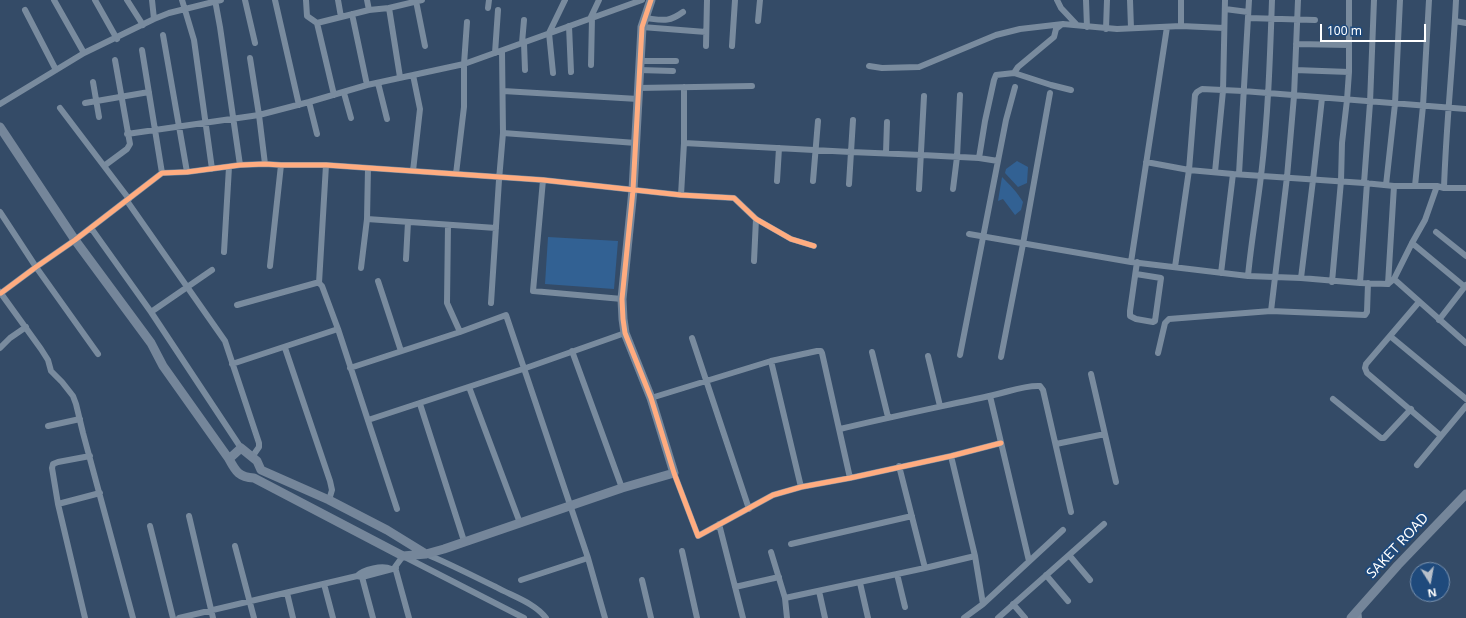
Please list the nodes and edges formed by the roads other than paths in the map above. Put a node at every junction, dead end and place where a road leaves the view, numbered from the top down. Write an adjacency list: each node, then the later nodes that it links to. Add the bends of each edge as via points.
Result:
1 (54, 0): 82 (street)
2 (95, 0): 72 (street)
3 (127, 0): 60 (street)
4 (152, 0): 49 (street)
5 (182, 0): 38 (street)
6 (217, 0): 38 (street); 138 (street)
7 (245, 0): 73 (street)
8 (275, 0): 130 (street)
9 (306, 0): 58 (street, via 307,16)
10 (338, 0): 46 (street)
11 (367, 0): 41 (street)
12 (489, 0): 37 (street)
13 (564, 0): 70 (street)
14 (599, 0): 47 (street)
15 (642, 0): 47 (street)
16 (651, 0): 56 (street)
17 (708, 0): 69 (street)
18 (735, 0): 79 (street)
19 (760, 0): 53 (street)
20 (1058, 0): 61 (street, via 1061,8)
21 (1086, 0): 64 (street)
22 (1107, 0): 68 (street)
23 (1130, 0): 66 (street)
24 (1181, 0): 63 (street)
25 (1225, 0): 39 (street)
26 (1249, 0): 45 (street)
27 (1272, 0): 48 (street)
28 (1298, 0): 50 (street)
29 (1348, 0): 76 (street)
30 (1374, 0): 127 (street)
31 (1400, 0): 129 (street)
32 (1429, 0): 131 (street)
33 (1456, 0): 54 (street)
34 (419, 1): 35 (street); 77 (street)
35 (400, 2): 36 (street)
36 (389, 8): 41 (street); 100 (street)
37 (488, 8)
38 (184, 9): 49 (street); 143 (street, via 194,40)
39 (1225, 9): 45 (street); 67 (street)
40 (25, 10): 91 (street)
41 (369, 10): 44 (street)
42 (498, 10): 83 (street)
43 (683, 12): 56 (street, via 673,19)
44 (352, 14): 46 (street); 103 (street)
45 (1248, 15): 48 (street); 111 (street)
46 (341, 17): 58 (street)
47 (591, 18): 62 (street); 88 (street)
48 (1271, 18): 50 (street); 115 (street)
49 (154, 19): 60 (street)
50 (1297, 19): 52 (street); 75 (street)
51 (524, 20): 74 (street)
52 (1315, 20)
53 (758, 21)
54 (1455, 21): 57 (street); 133 (street)
55 (467, 22): 87 (street)
56 (644, 22): 69 (street); 89 (street)
57 (1466, 22)
58 (318, 23): 116 (street)
59 (1063, 24): 61 (street); 90 (street, via 1020,29 996,35 919,67); 98 (street, via 1056,29 1054,37)
60 (143, 25): 72 (street)
61 (1077, 25): 64 (street)
62 (569, 26): 70 (street); 95 (street)
63 (1181, 26): 65 (street); 67 (street)
64 (1087, 27): 68 (street)
65 (1167, 27): 66 (street); 160 (street)
66 (1131, 28): 68 (street)
67 (1224, 28): 110 (street)
68 (1106, 29)
69 (706, 32): 78 (street)
70 (549, 33): 74 (street); 97 (street)
71 (163, 35): 144 (street)
72 (117, 39): 82 (street)
73 (255, 43)
74 (523, 43): 81 (street); 92 (street)
75 (1296, 44): 76 (street); 93 (street)
76 (1349, 45): 96 (street)
77 (425, 46)
78 (706, 46)
79 (732, 46)
80 (142, 50): 112 (street)
81 (502, 51): 83 (street); 109 (street)
82 (84, 53): 91 (street)
83 (495, 54): 87 (street)
84 (250, 58): 135 (street)
85 (115, 60): 120 (street)
86 (676, 60): 89 (street)
87 (464, 64): 99 (street); 174 (street, via 464,107)
88 (591, 65)
89 (639, 66): 94 (street); 107 (street)
90 (869, 66)
91 (56, 70): 128 (street)
92 (525, 70)
93 (1295, 70): 96 (street); 119 (street)
94 (673, 71)
95 (571, 72)
96 (1349, 72): 123 (street)
97 (553, 73)
98 (1014, 73): 108 (street); 158 (street, via 996,75)
99 (413, 75): 100 (street); 170 (street, via 420,109)
100 (400, 78): 102 (street)
101 (94, 82): 124 (street)
102 (378, 83): 103 (street); 139 (street)
103 (367, 85): 113 (street)
104 (752, 86): 105 (street)
105 (684, 87): 107 (street); 151 (street)
106 (1015, 87): 159 (street)
107 (638, 88): 122 (street)
108 (1071, 90)
109 (504, 91): 122 (street); 147 (street)
110 (1223, 91): 111 (street); 169 (street, via 1202,89 1195,95); 172 (street)
111 (1243, 91): 115 (street); 175 (street)
112 (149, 92): 120 (street); 145 (street)
113 (344, 93): 116 (street); 137 (street)
114 (1050, 93): 209 (street)
115 (1268, 93): 119 (street); 176 (street)
116 (334, 95): 125 (street)
117 (960, 95): 157 (street)
118 (924, 96): 156 (street)
119 (1294, 96): 121 (street); 178 (street)
120 (121, 97): 124 (street); 148 (street)
121 (1322, 98): 123 (street); 180 (street)
122 (638, 99): 150 (street)
123 (1347, 100): 127 (street); 183 (street)
124 (97, 101): 126 (street); 136 (street)
125 (309, 102): 130 (street); 149 (street)
126 (85, 103)
127 (1370, 103): 129 (street); 184 (street)
128 (0, 104)
129 (1395, 104): 131 (street); 186 (street)
130 (299, 105): 135 (street)
131 (1423, 106): 133 (street); 188 (street)
132 (60, 108): 165 (street)
133 (1449, 108): 134 (street); 190 (street)
134 (1466, 110)
135 (259, 115): 138 (street); 161 (street)
136 (99, 117)
137 (351, 118)
138 (233, 119): 143 (street); 162 (street)
139 (387, 119)
140 (853, 120): 154 (street)
141 (818, 121): 153 (street)
142 (887, 122): 155 (street)
143 (206, 123): 144 (street); 168 (street)
144 (179, 127): 145 (street); 171 (street)
145 (154, 130): 148 (street); 173 (street)
146 (1, 132): 207 (street)
147 (503, 133): 150 (street); 177 (street)
148 (127, 134): 165 (street, via 130,144 127,149)
149 (317, 134)
150 (636, 143): 193 (street)
151 (684, 143): 152 (street); 195 (street)
152 (778, 148): 153 (street); 181 (street)
153 (815, 150): 154 (street); 182 (street)
154 (851, 152): 155 (street); 185 (street)
155 (886, 153): 156 (street)
156 (922, 155): 157 (street); 192 (street)
157 (957, 157): 158 (street); 194 (street)
158 (979, 158): 159 (street)
159 (998, 161): 206 (street)
160 (1146, 162): 169 (street); 215 (street)
161 (266, 164): 162 (street); 163 (street)
162 (240, 165): 166 (street)
163 (281, 165): 164 (street); 216 (street)
164 (326, 165): 167 (street); 229 (street)
165 (104, 166): 196 (street)
166 (230, 166): 168 (street); 211 (street)
167 (368, 168): 170 (street); 198 (street)
168 (212, 169): 171 (street)
169 (1189, 170): 172 (street); 218 (street)
170 (414, 171): 174 (street)
171 (187, 172): 173 (street)
172 (1215, 172): 175 (street)
173 (162, 173): 196 (street)
174 (456, 174): 177 (street)
175 (1236, 174): 176 (street); 221 (street)
176 (1261, 176): 178 (street); 223 (street)
177 (499, 177): 179 (street); 203 (street)
178 (1287, 178): 180 (street); 224 (street)
179 (543, 180): 193 (street); 236 (street, via 533,291)
180 (1313, 180): 183 (street); 225 (street)
181 (777, 181)
182 (813, 181)
183 (1341, 181): 184 (street); 228 (street)
184 (1365, 183): 186 (street); 231 (street)
185 (849, 184)
186 (1386, 185): 187 (street)
187 (1394, 186): 188 (street); 232 (street)
188 (1415, 186): 189 (street)
189 (1437, 186): 190 (street); 208 (street, via 1425,220)
190 (1444, 188): 191 (street)
191 (1466, 188)
192 (919, 189)
193 (633, 190): 195 (street); 236 (street)
194 (953, 190)
195 (681, 196): 199 (street, via 734,198)
196 (128, 200): 202 (street); 233 (street)
197 (0, 212): 217 (street)
198 (367, 219): 200 (street); 219 (street)
199 (756, 219): 210 (street, via 791,239); 214 (street)
200 (408, 222): 201 (street); 213 (street)
201 (448, 224): 203 (street); 245 (street, via 447,303)
202 (91, 228): 207 (street); 241 (street)
203 (496, 228): 238 (street)
204 (1436, 232): 212 (street)
205 (969, 234): 206 (street)
206 (983, 236): 209 (street); 257 (street)
207 (75, 240): 217 (street); 288 (street, via 151,344 163,366)
208 (1412, 243): 226 (street); 234 (street)
209 (1024, 244): 215 (street); 259 (street)
210 (814, 246)
211 (224, 252)
212 (1466, 256)
213 (406, 259)
214 (754, 262)
215 (1134, 262): 218 (street); 222 (street)
216 (270, 266)
217 (36, 267): 235 (street); 256 (street)
218 (1175, 267): 221 (street)
219 (361, 268)
220 (212, 270): 233 (street)
221 (1221, 273): 223 (street)
222 (1136, 274): 222 (street, via 1161,278 1153,322 1130,316)
223 (1248, 276): 224 (street)
224 (1275, 278): 225 (street); 240 (street)
225 (1301, 278): 228 (street)
226 (1394, 279): 232 (street); 237 (street)
227 (378, 281): 252 (street)
228 (1332, 282): 231 (street)
229 (319, 283): 239 (street); 244 (street)
230 (1368, 283): 231 (street); 232 (street); 240 (street, via 1365,315)
231 (1360, 284)
232 (1388, 284)
233 (187, 286): 241 (street); 261 (street, via 225,341)
234 (1465, 286): 242 (street)
235 (0, 292): 243 (street)
236 (622, 299): 246 (street)
237 (1419, 302): 242 (street); 247 (street)
238 (491, 303)
239 (237, 305)
240 (1271, 311): 255 (street, via 1168,319 1165,322)
241 (151, 312): 284 (street)
242 (1440, 320): 249 (street)
243 (26, 327): 250 (street); 276 (street, via 42,349 51,371 72,396)
244 (338, 329): 251 (street); 262 (street)
245 (460, 332): 252 (street); 263 (street, via 506,315)
246 (625, 333): 253 (street); 268 (street)
247 (1390, 336): 270 (street); 274 (street, via 1365,368 1367,373)
248 (692, 338): 265 (street)
249 (1466, 343)
250 (0, 348)
251 (284, 348): 261 (street); 300 (street, via 330,481)
252 (401, 351): 262 (street)
253 (572, 351): 263 (street); 297 (street)
254 (872, 352): 275 (street)
255 (1158, 353)
256 (98, 354)
257 (960, 355)
258 (928, 356): 272 (street)
259 (1001, 357)
260 (771, 361): 265 (street); 279 (street, via 821,351); 296 (street)
261 (232, 364): 287 (street, via 259,443)
262 (350, 368): 277 (street)
263 (524, 369): 266 (street); 302 (street)
264 (1091, 374): 280 (street)
265 (705, 382): 268 (street); 304 (street)
266 (469, 386): 271 (street); 308 (street)
267 (990, 396): 272 (street); 282 (street); 283 (street, via 1040,386)
268 (651, 398): 292 (street)
269 (1333, 399): 274 (street, via 1381,438 1384,438)
270 (1466, 399)
271 (420, 404): 277 (street); 313 (street)
272 (940, 406): 275 (street)
273 (1466, 406): 281 (street)
274 (1411, 410): 281 (street)
275 (888, 417): 279 (street)
276 (80, 419): 278 (street); 285 (street)
277 (368, 420): 303 (street)
278 (48, 426)
279 (840, 429): 293 (street)
280 (1105, 434): 283 (street); 295 (street)
281 (1441, 436): 289 (street)
282 (1001, 443): 286 (street); 323 (street)
283 (1056, 444): 305 (street)
284 (241, 448): 287 (street); 288 (street)
285 (90, 456): 298 (street); 301 (street, via 54,464 52,468)
286 (951, 456): 290 (street); 321 (street)
287 (252, 457): 291 (street, via 258,461 261,470)
288 (229, 459): 294 (street, via 241,475)
289 (1417, 465)
290 (900, 466): 293 (street); 307 (street)
291 (267, 473): 294 (street); 300 (street)
292 (674, 473): 297 (street); 309 (street, via 698,536)
293 (850, 478): 296 (street)
294 (262, 482): 320 (street)
295 (1116, 482)
296 (801, 487): 304 (street, via 773,495)
297 (622, 488): 302 (street)
298 (100, 493): 301 (street); 347 (street)
299 (1466, 494): 345 (street, SAKET ROAD, via 1398,565)
300 (331, 495): 318 (street)
301 (58, 504): 346 (street)
302 (571, 506): 308 (street); 322 (street)
303 (397, 508)
304 (749, 509): 309 (street)
305 (1071, 512)
306 (189, 516): 344 (street)
307 (912, 516): 314 (street); 324 (street)
308 (520, 524): 313 (street)
309 (719, 524): 335 (street)
310 (1104, 524): 319 (street)
311 (150, 526): 348 (street)
312 (1063, 530): 323 (street)
313 (464, 541): 318 (street)
314 (791, 544)
315 (235, 546): 339 (street)
316 (682, 551): 360 (street)
317 (771, 552): 329 (street)
318 (426, 554): 320 (street); 357 (street, via 527,603 542,612)
319 (1069, 555): 327 (street); 332 (street)
320 (403, 556): 325 (street); 356 (street)
321 (975, 556): 324 (street); 341 (street)
322 (588, 558): 330 (street); 358 (street)
323 (1029, 561): 341 (street)
324 (925, 568): 326 (street)
325 (393, 569): 328 (street, via 386,567 368,570 360,572); 355 (street)
326 (897, 574): 333 (street); 343 (street)
327 (1046, 576): 340 (street); 342 (street)
328 (360, 577): 334 (street); 354 (street)
329 (779, 577): 335 (street); 338 (street)
330 (521, 580)
331 (642, 580): 359 (street)
332 (1090, 580)
333 (860, 583): 336 (street); 364 (street)
334 (324, 584): 337 (street); 353 (street)
335 (735, 587): 361 (street)
336 (819, 591): 338 (street); 363 (street)
337 (287, 593): 339 (street); 352 (street)
338 (785, 598): 362 (street)
339 (250, 601): 344 (street); 351 (street)
340 (1068, 601)
341 (983, 604): 365 (street)
342 (1013, 604): 366 (street); 367 (street)
343 (905, 607)
344 (211, 610): 349 (street); 350 (street)
345 (1355, 616)
346 (85, 618)
347 (133, 618)
348 (173, 618)
349 (179, 618)
350 (213, 618)
351 (254, 618)
352 (293, 618)
353 (332, 618)
354 (373, 618)
355 (409, 618)
356 (524, 618)
357 (546, 618)
358 (605, 618)
359 (651, 618)
360 (697, 618)
361 (743, 618)
362 (787, 618)
363 (825, 618)
364 (868, 618)
365 (964, 618)
366 (998, 618)
367 (1025, 618)

